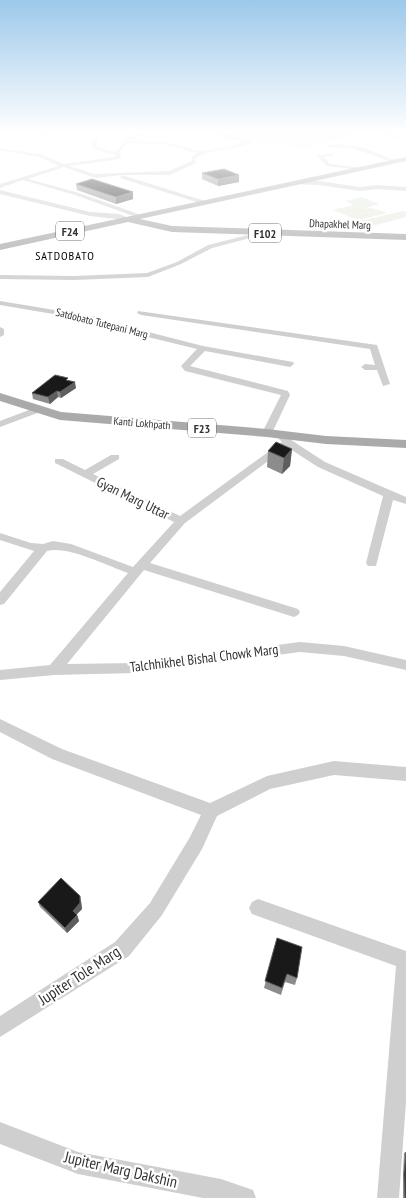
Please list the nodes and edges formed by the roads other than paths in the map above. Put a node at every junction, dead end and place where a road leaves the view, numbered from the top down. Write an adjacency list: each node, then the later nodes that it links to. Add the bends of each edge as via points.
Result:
1 (52, 188): 10 (street)
2 (157, 188): 9 (street)
3 (271, 188): 9 (main road, F24)
4 (351, 188): 5 (street)
5 (369, 188)
6 (390, 188): 7 (street)
7 (406, 189)
8 (0, 192): 11 (street, via 90,214)
9 (204, 202): 10 (main road, F24)
10 (140, 216): 11 (main road, F24)
11 (126, 218): 12 (main road, Dhapakhel Marg / F102, via 172,229); 14 (main road, F24)
12 (264, 233): 13 (main road, Dhapakhel Marg / F102); 15 (street, via 210,246 148,275)
13 (406, 237)
14 (0, 247)
15 (0, 277)
16 (0, 303): 20 (street, Satdobato Tutepani Marg, via 97,319)
17 (140, 313): 23 (street, via 374,347)
18 (0, 329): 19 (street)
19 (0, 335)
20 (202, 348): 21 (street, Satdobato Tutepani Marg); 28 (street, via 185,366 188,369 285,393)
21 (290, 364)
22 (365, 366): 23 (street)
23 (380, 368): 24 (street)
24 (386, 384)
25 (0, 397): 26 (main road, Kanti Lokhpath / F23)
26 (37, 410): 27 (street); 28 (main road, Kanti Lokhpath / F23, via 60,416)
27 (0, 424)
28 (278, 437): 29 (main road, Kanti Lokhpath / F23); 33 (street, via 318,462); 35 (street)
29 (406, 444)
30 (115, 457): 32 (street, Gyan Marg Uttar)
31 (59, 461): 32 (street, Gyan Marg Uttar)
32 (85, 474): 35 (street, Gyan Marg Uttar)
33 (389, 494): 34 (street); 38 (street)
34 (406, 501)
35 (182, 521): 39 (street)
36 (0, 536): 37 (street, via 29,547)
37 (43, 548): 39 (street, via 53,545 71,548); 40 (street)
38 (372, 563)
39 (140, 568): 41 (street); 43 (street)
40 (0, 601)
41 (294, 612)
42 (406, 665): 43 (street, Talchhikhel Bishal Chowk Marg, via 344,651 300,647 136,668)
43 (54, 670): 44 (street, Talchhikhel Bishal Chowk Marg)
44 (0, 675)
45 (0, 725): 47 (street, via 57,754)
46 (406, 774): 47 (street, via 334,768 267,783)
47 (211, 811): 51 (street, Jupiter Tole Marg, via 196,843 156,908 122,949)
48 (258, 908): 49 (street)
49 (406, 960)
50 (406, 965): 54 (street)
51 (0, 1027)
52 (0, 1132): 53 (street, Jupiter Marg Dakshin, via 78,1163 221,1190)
53 (244, 1198)
54 (388, 1198)

